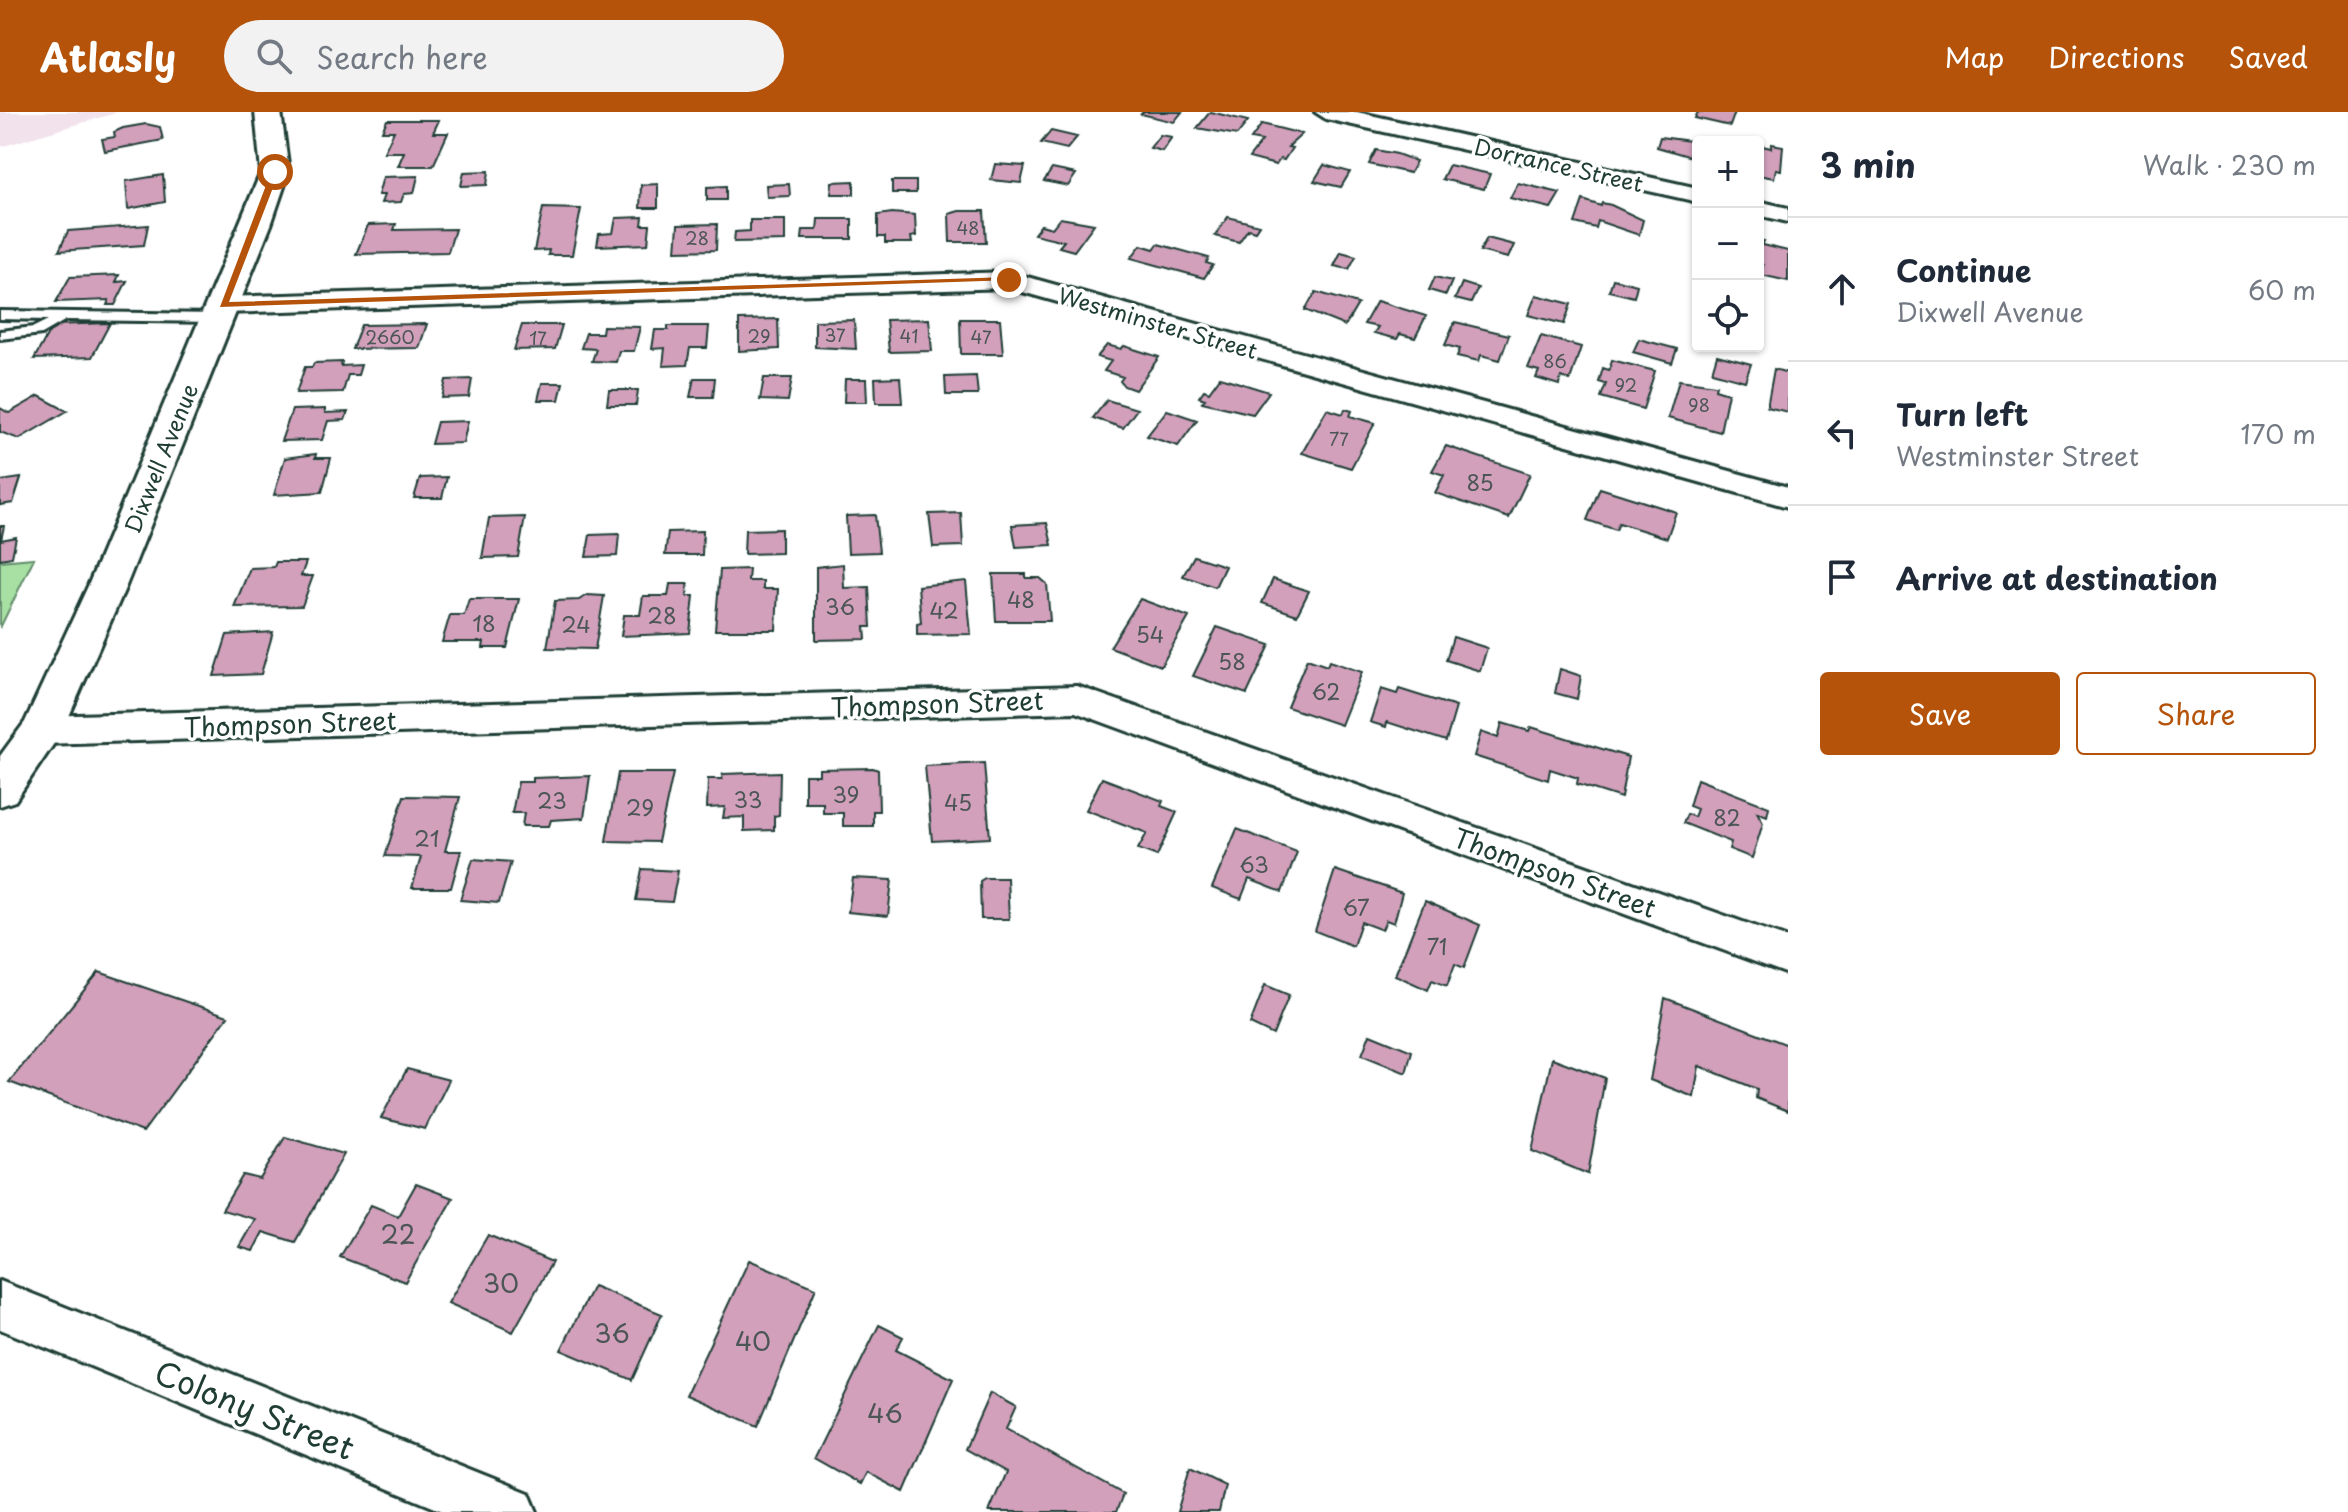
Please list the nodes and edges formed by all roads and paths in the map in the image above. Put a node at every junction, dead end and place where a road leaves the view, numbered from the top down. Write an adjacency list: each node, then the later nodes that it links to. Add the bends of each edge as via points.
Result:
1 (268, 112): 6 (main road, Dixwell Avenue, via 275,172)
2 (1326, 112): 3 (street, Dorrance Street)
3 (1692, 194)
4 (1764, 209): 5 (street)
5 (1788, 215)
6 (220, 312): 8 (lane); 10 (street, Westminster Street, via 1009,280); 11 (main road, Dixwell Avenue)
7 (0, 315): 8 (lane)
8 (65, 315): 9 (lane, via 37,331)
9 (0, 335)
10 (1788, 497)
11 (42, 730): 12 (main road, Dixwell Avenue); 13 (street, Thompson Street, via 1077,699)
12 (0, 789)
13 (1788, 956)
14 (0, 1305): 15 (street, Colony Street)
15 (510, 1512)

